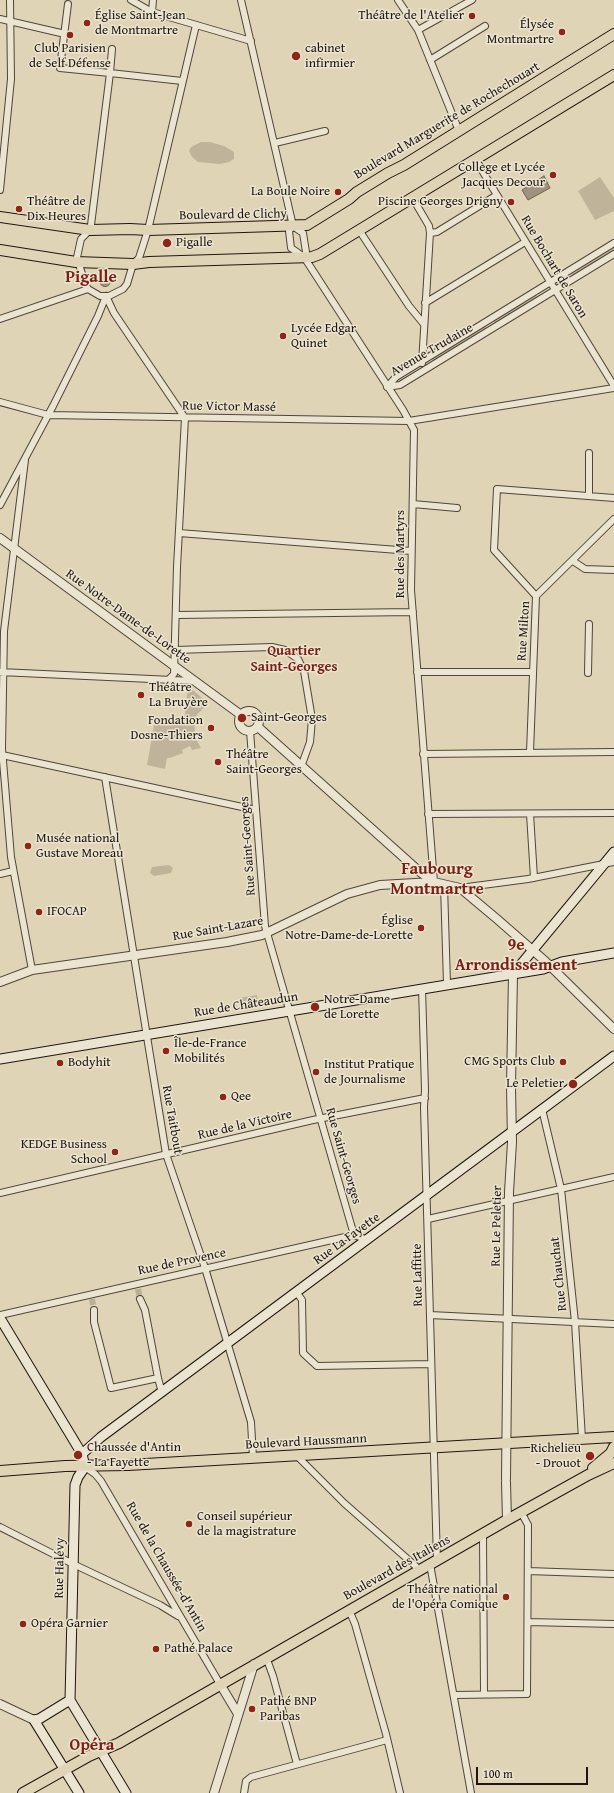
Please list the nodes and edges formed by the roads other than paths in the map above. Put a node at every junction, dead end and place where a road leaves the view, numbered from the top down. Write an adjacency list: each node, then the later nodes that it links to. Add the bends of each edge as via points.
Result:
1 (10, 0): 10 (street)
2 (131, 0): 8 (street)
3 (153, 0): 8 (street)
4 (241, 0): 16 (street)
5 (398, 0): 13 (street)
6 (472, 0): 13 (street)
7 (68, 4): 14 (street)
8 (152, 12): 11 (street)
9 (0, 19): 10 (street)
10 (11, 21): 14 (street); 26 (street, via 11,79)
11 (196, 25): 16 (street); 21 (street)
12 (485, 26): 18 (street)
13 (418, 30): 18 (street)
14 (64, 34): 19 (street, via 60,68)
15 (614, 34): 23 (main road, Boulevard Marguerite de Rochechouart)
16 (251, 41): 24 (street)
17 (112, 49): 19 (street)
18 (430, 60): 23 (street)
19 (110, 73): 21 (street); 31 (street)
20 (614, 75): 25 (main road)
21 (182, 81): 32 (street)
22 (325, 131): 24 (street)
23 (459, 131): 30 (main road, Boulevard Marguerite de Rochechouart, via 388,172 307,225)
24 (275, 143): 30 (street)
25 (474, 160): 27 (street, Rue Bochart de Saron); 28 (main road)
26 (0, 190)
27 (497, 195): 34 (street, via 437,232); 35 (street, Rue Bochart de Saron)
28 (412, 198): 33 (main road); 34 (street)
29 (0, 217): 31 (main road, Boulevard de Clichy)
30 (293, 226): 32 (main road, Boulevard de Clichy); 39 (street, via 302,232 306,252); 39 (street, Boulevard de Clichy, via 289,231 291,248)
31 (90, 230): 32 (main road, Boulevard de Clichy); 40 (street, via 81,239)
32 (148, 230): 41 (street, via 139,258)
33 (359, 230): 39 (main road, via 320,254); 48 (street, via 408,306)
34 (430, 233): 46 (street)
35 (525, 242): 42 (street, Rue Bochart de Saron); 46 (street)
36 (614, 244): 42 (street, Avenue Trudaine)
37 (0, 250): 40 (main road)
38 (614, 254): 44 (street, Avenue Trudaine)
39 (304, 257): 41 (main road); 51 (street, Rue des Martyrs)
40 (76, 262): 41 (main road); 43 (street)
41 (133, 264): 45 (street, via 123,289 114,295)
42 (550, 282): 44 (street, Rue Bochart de Saron); 49 (street, Avenue Trudaine)
43 (88, 289): 45 (street); 47 (street)
44 (555, 290): 50 (street, Avenue Trudaine); 52 (street, Rue Bochart de Saron)
45 (106, 296): 54 (street); 55 (street, via 114,313)
46 (425, 303): 48 (street)
47 (0, 319)
48 (424, 323): 49 (street)
49 (422, 361): 50 (street); 51 (street, Avenue Trudaine, via 396,377)
50 (422, 371): 51 (street, Avenue Trudaine, via 400,385)
51 (387, 387): 56 (street, Rue des Martyrs)
52 (614, 387): 56 (street, Rue Victor Massé)
53 (0, 402): 54 (street, Rue Victor Massé)
54 (48, 415): 55 (street, Rue Victor Massé); 58 (street)
55 (185, 418): 56 (street, Rue Victor Massé); 65 (street)
56 (409, 421): 61 (street, Rue des Martyrs, via 414,432)
57 (589, 453): 59 (street)
58 (24, 460): 62 (street); 67 (street)
59 (589, 496): 60 (street); 71 (street, via 497,489 494,550)
60 (614, 498)
61 (413, 504): 63 (street); 68 (street, Rue des Martyrs)
62 (0, 505)
63 (457, 508)
64 (614, 519): 69 (street, Rue Milton)
65 (179, 533): 68 (street); 73 (street)
66 (0, 538): 67 (street, Rue Notre-Dame-de-Lorette)
67 (14, 547): 76 (street, Rue Notre-Dame-de-Lorette); 77 (street)
68 (411, 551): 72 (street, Rue des Martyrs)
69 (573, 561): 70 (street, via 585,569); 71 (street, Rue Milton)
70 (614, 570)
71 (536, 596): 79 (street, Rue Milton)
72 (413, 612): 73 (street); 78 (street, Rue des Martyrs)
73 (176, 615): 75 (street)
74 (589, 624): 80 (street)
75 (175, 650): 76 (street); 90 (street, via 272,647 285,650 298,659 304,671 312,719 310,742)
76 (174, 665): 81 (street, via 174,674); 82 (street, Rue Notre-Dame-de-Lorette)
77 (1, 672): 81 (street); 89 (street)
78 (417, 672): 79 (street); 88 (street, Rue des Martyrs)
79 (532, 672): 86 (street, Rue Milton)
80 (588, 673)
81 (168, 680): 82 (street)
82 (194, 681): 83 (street, Rue Notre-Dame-de-Lorette)
83 (241, 715): 84 (street, via 254,712 260,721); 85 (street, via 240,725)
84 (258, 727): 85 (street); 90 (street)
85 (250, 731): 92 (street, Rue Saint-Georges)
86 (530, 752): 87 (street); 88 (street)
87 (614, 752)
88 (423, 754): 94 (street, Rue des Martyrs)
89 (2, 755): 91 (street); 98 (street)
90 (301, 767): 101 (street)
91 (105, 778): 92 (street); 107 (street, Rue Taitbout)
92 (256, 810): 104 (street, Rue Saint-Georges)
93 (614, 813): 95 (street)
94 (428, 814): 95 (street); 101 (street, Rue des Martyrs)
95 (530, 814): 100 (street)
96 (614, 852): 97 (main road)
97 (609, 863): 100 (street); 105 (main road)
98 (13, 871): 99 (street); 109 (street)
99 (0, 874)
100 (534, 878): 103 (street)
101 (434, 882): 102 (street); 104 (street, Rue Saint-Lazare, via 380,886 347,894)
102 (444, 885): 103 (street); 112 (street)
103 (460, 888): 105 (street)
104 (267, 933): 107 (street, Rue Saint-Lazare, via 227,942); 114 (street, Rue Saint-Georges)
105 (536, 946): 108 (street); 110 (main road)
106 (614, 954): 108 (main road, Rue de Châteaudun)
107 (134, 955): 109 (street, Rue Saint-Lazare); 116 (street, Rue Taitbout)
108 (550, 966): 110 (main road, Rue de Châteaudun); 115 (street)
109 (32, 970): 111 (street, Rue Saint-Lazare)
110 (513, 974): 112 (main road, Rue de Châteaudun); 122 (street, Rue Le Peletier)
111 (0, 982)
112 (447, 984): 113 (main road, Rue de Châteaudun)
113 (422, 988): 114 (main road, Rue de Châteaudun); 119 (street, Rue Laffitte)
114 (291, 1011): 116 (main road, Rue de Châteaudun); 121 (street, Rue Saint-Georges)
115 (614, 1029)
116 (147, 1035): 118 (main road, Rue de Châteaudun); 123 (street, Rue Taitbout)
117 (614, 1056): 120 (main road, Rue La Fayette)
118 (0, 1059)
119 (425, 1098): 121 (street, Rue de la Victoire); 127 (street, Rue Laffitte)
120 (542, 1109): 122 (main road, Rue La Fayette); 125 (street, Rue Chauchat)
121 (322, 1119): 123 (street, Rue de la Victoire); 130 (street, Rue Saint-Georges)
122 (511, 1132): 127 (main road, Rue La Fayette); 128 (street, Rue Le Peletier)
123 (166, 1154): 126 (street, Rue de la Victoire); 132 (street, Rue Taitbout)
124 (614, 1177): 125 (street)
125 (561, 1189): 128 (street); 140 (street, Rue Chauchat)
126 (0, 1193)
127 (427, 1195): 129 (street, Rue Laffitte); 131 (main road, Rue La Fayette)
128 (509, 1201): 129 (street); 139 (street, Rue Le Peletier)
129 (428, 1219): 137 (street, Rue Laffitte)
130 (354, 1234): 131 (street); 132 (street, Rue de Provence)
131 (368, 1240): 133 (main road, Rue La Fayette)
132 (205, 1268): 136 (street, Rue de Provence, via 138,1286); 142 (street, Rue Taitbout)
133 (297, 1292): 142 (main road, Rue La Fayette); 143 (street, via 302,1300 303,1353 317,1366)
134 (140, 1299): 144 (street, via 145,1310)
135 (94, 1310): 144 (street, via 96,1329 111,1388)
136 (0, 1315)
137 (430, 1315): 139 (street); 143 (street, Rue Laffitte)
138 (0, 1318): 152 (main road)
139 (508, 1318): 140 (street); 149 (street, Rue Le Peletier)
140 (575, 1322): 141 (street); 147 (street, Rue Chauchat)
141 (614, 1324)
142 (227, 1344): 145 (main road, Rue La Fayette); 154 (street, Rue Taitbout, via 251,1422)
143 (430, 1364): 151 (street, Rue Laffitte)
144 (158, 1378): 145 (street)
145 (162, 1393): 152 (main road, Rue La Fayette)
146 (614, 1437): 147 (main road, Boulevard Haussmann); 148 (main road)
147 (582, 1439): 149 (main road, Boulevard Haussmann)
148 (614, 1443)
149 (506, 1444): 151 (main road, Boulevard Haussmann); 160 (street, Rue Le Peletier)
150 (614, 1447): 158 (main road, Boulevard des Italiens)
151 (433, 1448): 153 (main road, Boulevard Haussmann); 163 (street, Rue Laffitte)
152 (82, 1454): 156 (main road)
153 (297, 1456): 154 (main road, Boulevard Haussmann); 165 (street, via 344,1504)
154 (253, 1458): 156 (main road, Boulevard Haussmann)
155 (612, 1463): 158 (main road, Boulevard des Italiens)
156 (85, 1467): 157 (main road, Boulevard Haussmann); 164 (main road, Rue Halévy, via 75,1485); 169 (street, Rue de la Chaussée-d'Antin, via 100,1481)
157 (0, 1471)
158 (588, 1475): 159 (main road, Boulevard des Italiens)
159 (521, 1512): 160 (main road, Boulevard des Italiens); 166 (street, via 528,1525)
160 (507, 1520): 162 (main road, Boulevard des Italiens)
161 (0, 1527): 164 (street)
162 (483, 1534): 163 (main road, Boulevard des Italiens); 175 (street)
163 (434, 1562): 165 (main road, Boulevard des Italiens); 176 (street, Rue Laffitte)
164 (73, 1564): 169 (street, via 160,1605); 177 (main road, Rue Halévy)
165 (420, 1570): 168 (main road, Boulevard des Italiens)
166 (528, 1571): 167 (street); 170 (street)
167 (614, 1574)
168 (349, 1610): 172 (main road, Boulevard des Italiens); 181 (street)
169 (179, 1617): 174 (street, Rue de la Chaussée-d'Antin)
170 (528, 1622): 171 (street); 175 (street, via 527,1694)
171 (614, 1624)
172 (266, 1657): 173 (main road, Boulevard des Italiens); 183 (street)
173 (254, 1664): 174 (main road, Boulevard des Italiens); 179 (street)
174 (220, 1684): 179 (street); 182 (main road, Boulevard des Italiens, via 116,1745)
175 (484, 1694): 176 (street)
176 (454, 1695): 191 (street, Rue Laffitte)
177 (70, 1700): 180 (main road); 182 (main road)
178 (0, 1704): 180 (street)
179 (238, 1714): 188 (street)
180 (34, 1720): 184 (main road)
181 (387, 1740): 183 (street); 190 (street)
182 (101, 1751): 184 (main road, Boulevard des Italiens); 187 (main road)
183 (297, 1764): 189 (street, via 251,1777 246,1781)
184 (65, 1769): 185 (main road, Boulevard des Italiens); 186 (main road)
185 (24, 1793)
186 (79, 1793)
187 (126, 1793)
188 (214, 1793)
189 (244, 1793)
190 (400, 1793)
191 (471, 1793)

